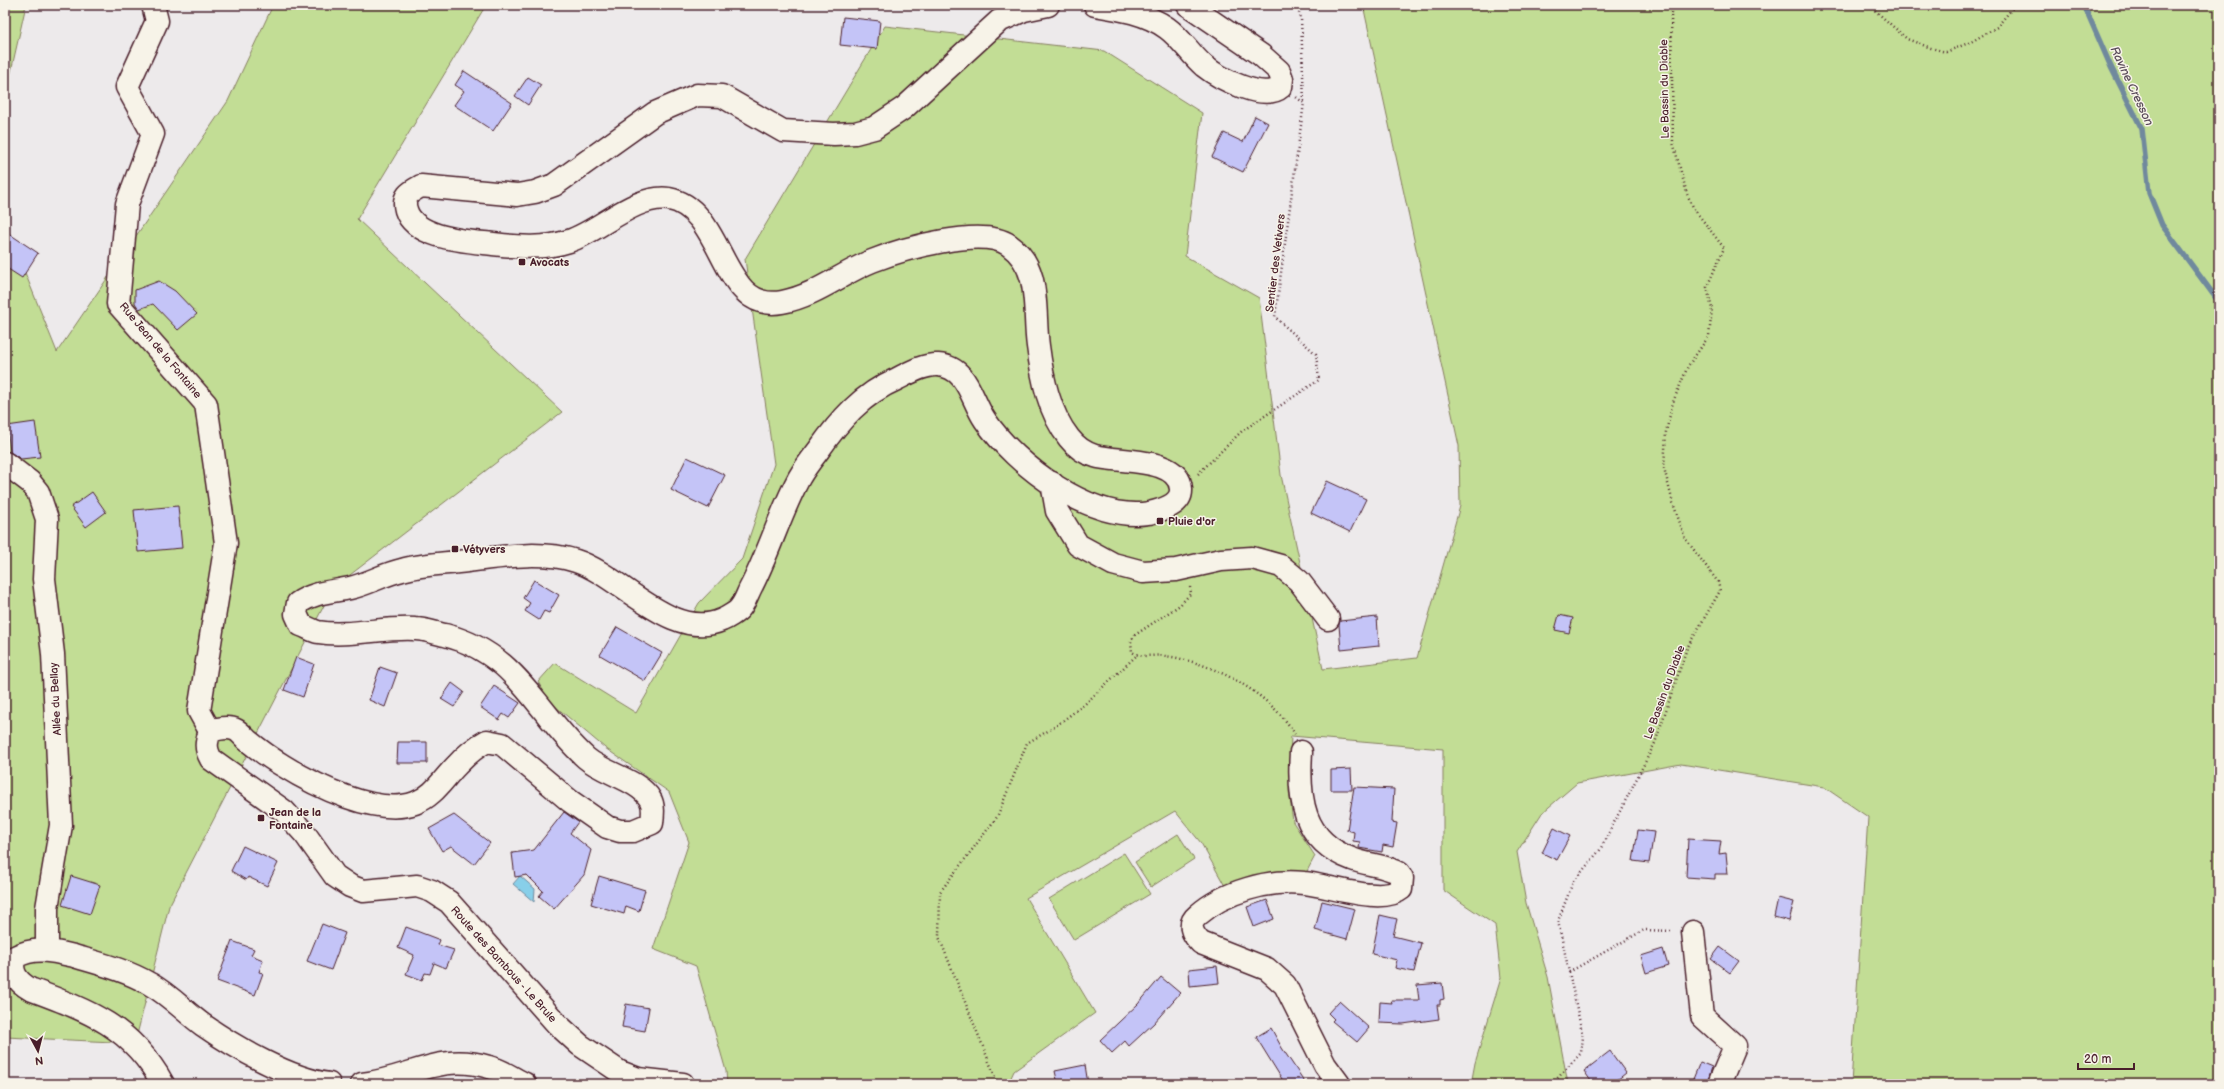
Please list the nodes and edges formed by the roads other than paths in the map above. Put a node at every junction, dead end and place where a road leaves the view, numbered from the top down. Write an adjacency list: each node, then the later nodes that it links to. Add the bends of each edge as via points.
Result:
1 (153, 5): 8 (main road, Rue Jean de la Fontaine, via 157,21 127,87 153,134 127,204 118,304 206,404 226,543 199,712)
2 (1048, 5): 6 (main road, via 1024,10 999,21 904,108 874,128 855,133 834,134 783,131 722,96 698,95 655,113 554,185 535,192 517,195 421,186 407,194 404,201 409,218 418,227 460,240 518,247 570,241 643,202 673,200 706,225 737,284 750,296 767,304 786,302 871,262 927,244 977,237 1000,239 1016,250 1029,265 1034,288 1038,347 1051,407 1063,431 1075,446 1091,455 1114,461 1149,462 1171,473 1178,480 1182,490 1174,505 1148,513 1126,514 1102,510 1067,494)
3 (1095, 5): 4 (main road, via 1130,11 1168,28 1204,66 1236,84 1266,93 1277,91 1282,79 1279,71 1261,55)
4 (1188, 5)
5 (5, 463): 11 (main road, Allée du Bellay, via 30,482 38,492 47,519 44,579 53,654 61,825 47,908)
6 (1052, 483): 7 (main road, via 1057,511 1078,545 1113,564 1143,572 1176,570 1222,560 1252,558 1281,566 1299,581); 8 (main road, via 1017,457 998,437 982,416 963,378 954,370 931,365 884,384 860,401 837,424 799,478 762,568 740,608 728,618 714,623 694,625 673,618 579,561 549,556 517,556 399,570 353,587 308,596 298,603 296,614 301,625 318,632 421,629 461,639 496,658 587,759 641,789 650,799 652,823 633,831 607,827 570,801 502,744 487,741 474,748 432,794 416,803 400,807 381,807 361,802 282,765 236,730 218,728)
7 (1328, 619)
8 (210, 731): 16 (main road, Route des Bambous - Le Brule, via 205,749 211,759 284,811 305,834 335,876 363,891 417,886 432,891 449,902 557,1024 580,1045 620,1072 638,1079)
9 (1301, 752): 17 (main road, via 1299,781 1302,805 1312,829 1328,847 1339,854 1399,873 1402,878 1401,889 1396,894 1374,895 1303,882 1254,888 1208,906 1194,918 1191,927 1194,936 1201,943 1267,969 1285,985 1325,1065)
10 (1693, 932): 18 (main road, via 1702,1016 1735,1046)
11 (47, 950): 12 (main road, via 30,951 15,957 12,964 18,980 30,989 84,1009 111,1025 132,1042); 13 (main road, via 121,969 169,996 202,1025 255,1057 306,1079)
12 (163, 1084)
13 (329, 1084)
14 (362, 1084): 15 (main road, via 388,1079 442,1062 466,1062 490,1067)
15 (526, 1084)
16 (683, 1084)
17 (1340, 1084)
18 (1719, 1084)

